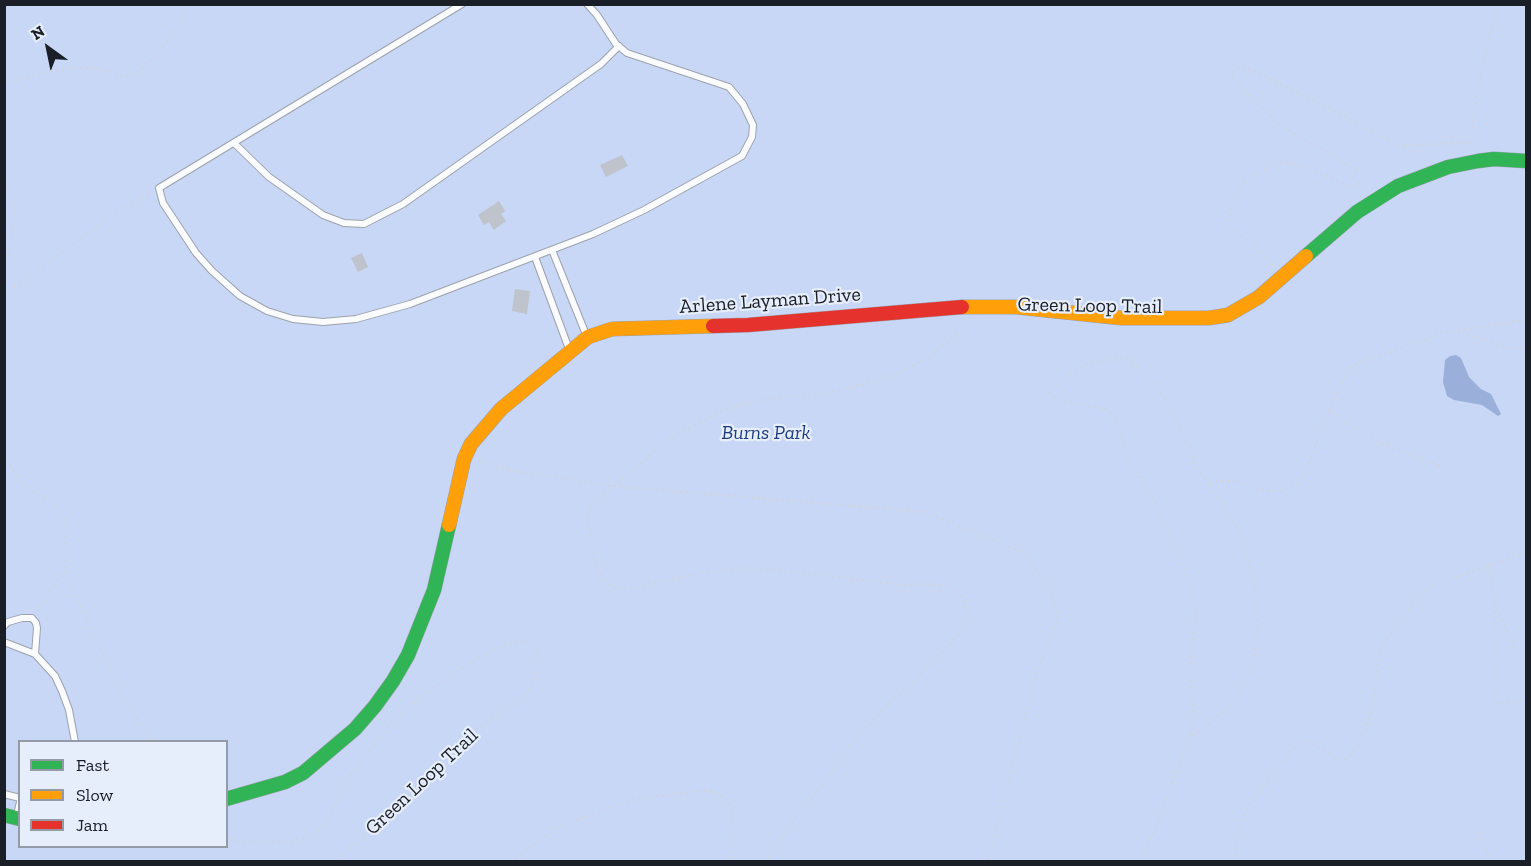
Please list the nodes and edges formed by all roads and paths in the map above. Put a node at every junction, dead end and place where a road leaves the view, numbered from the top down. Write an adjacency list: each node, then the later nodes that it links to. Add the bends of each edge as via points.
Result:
1 (187, 4): 6 (path, via 182,20 157,55 136,73 124,77 106,70 74,67)
2 (462, 4): 7 (lane)
3 (587, 4): 5 (lane)
4 (1501, 4): 14 (path, via 1490,34 1472,117 1473,142 1400,146 1245,67 1234,70 1234,81 1281,126 1359,170 1363,177 1351,187 1287,162 1277,163 1241,185 1228,226 1250,241 1271,263)
5 (619, 46): 7 (lane, via 601,64 403,204 364,224 344,223 323,215 269,177); 11 (lane, via 627,53 729,87 753,125 752,137 742,156 719,170 644,210)
6 (4, 84)
7 (234, 142): 10 (lane)
8 (1527, 161): 19 (street, Arlene Layman Drive, via 1478,160 1398,186 1357,212 1259,297 1228,315 1144,318 1016,307 963,307 748,324 612,328)
9 (4, 179): 13 (path, via 14,206 13,237)
10 (159, 188): 12 (lane, via 176,226 212,271 240,296 293,320 356,319 410,304); 15 (path, via 106,220)
11 (552, 250): 12 (lane); 19 (lane)
12 (535, 257): 21 (lane)
13 (4, 269)
14 (1274, 272)
15 (4, 294)
16 (1527, 320): 18 (path)
17 (973, 321): 27 (path, via 929,357 898,374 818,394 751,401 722,411 668,440)
18 (1457, 330): 20 (path, via 1505,347); 22 (path, via 1354,365)
19 (588, 337): 21 (street, Arlene Layman Drive)
20 (1527, 348)
21 (570, 351): 24 (street, Arlene Layman Drive, via 501,409)
22 (1329, 410): 25 (path, via 1376,441); 26 (path, via 1303,477 1296,484 1280,491 1238,481)
23 (4, 455): 30 (path, via 18,479 58,507 65,519)
24 (465, 456): 27 (path, via 512,471); 41 (street, Arlene Layman Drive, via 434,590 413,645 393,681 356,729 303,773 278,785)
25 (1443, 467)
26 (1208, 484): 38 (path, via 1243,541 1254,582 1258,630 1253,661 1230,706); 38 (path, via 1163,394 1127,359 1090,363 1050,390 1055,398 1108,410 1116,417 1128,458 1153,498 1180,557 1196,613 1189,679 1195,713)
27 (612, 486): 47 (path, via 592,504 588,529 603,579 623,590 704,572 772,569 903,585 930,584 950,588 965,603 967,616 960,634 850,743); 48 (path, via 926,512 1023,553 1050,587 1058,619 1034,680)
28 (1527, 552): 29 (path)
29 (1488, 564): 31 (path); 50 (path, via 1431,585 1421,593 1379,650 1374,703 1353,753 1338,760 1310,741 1299,741 1249,804 1238,832)
30 (66, 568): 32 (path); 40 (path, via 75,596 125,701)
31 (1496, 605): 36 (path, via 1515,649); 37 (path, via 1496,700 1501,704)
32 (32, 618): 33 (lane); 35 (lane, via 38,628)
33 (4, 626)
34 (4, 642): 35 (lane)
35 (35, 654): 39 (lane, via 55,676 62,691)
36 (1527, 662)
37 (1527, 699)
38 (1189, 739): 49 (path)
39 (75, 740)
40 (152, 740)
41 (228, 798)
42 (1478, 833): 51 (path)
43 (228, 837): 44 (path, Green Loop Trail, via 236,841 290,842 312,837 328,821 342,786 392,721 472,660 524,640 539,654 537,674 523,699 458,745 386,817)
44 (334, 861)
45 (511, 861): 46 (path, via 554,829 619,804 705,790 718,793 731,806)
46 (734, 861)
47 (764, 861)
48 (988, 861)
49 (1142, 861)
50 (1234, 861)
51 (1491, 861)

